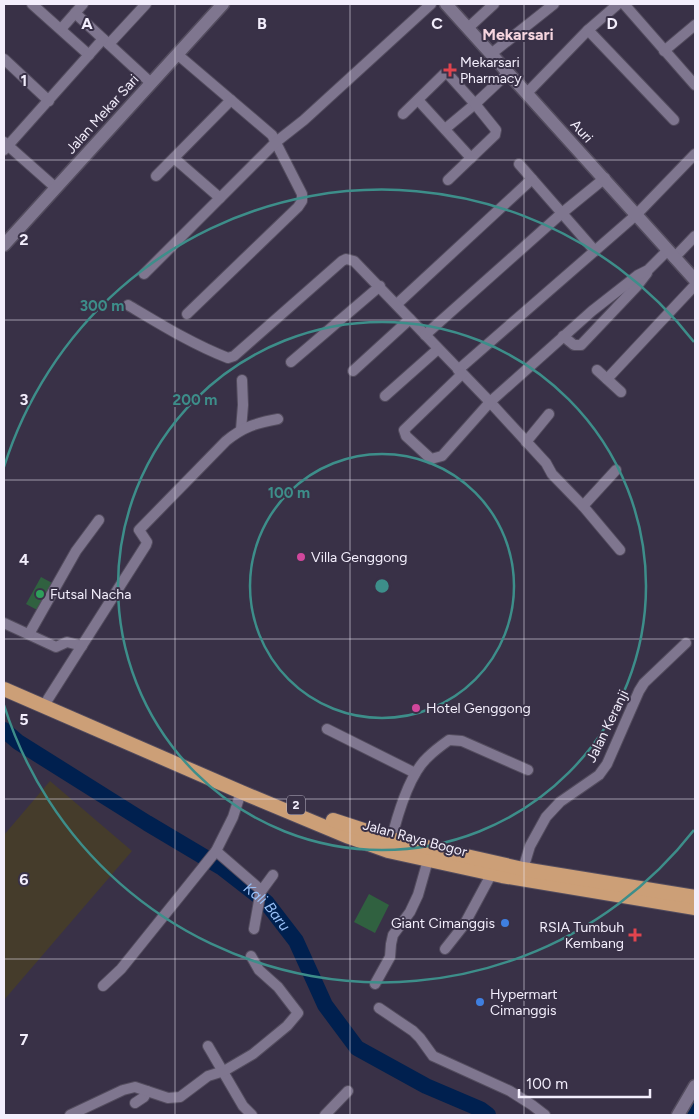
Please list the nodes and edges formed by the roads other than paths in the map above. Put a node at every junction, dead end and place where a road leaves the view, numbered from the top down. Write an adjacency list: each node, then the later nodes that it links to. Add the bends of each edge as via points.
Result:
1 (32, 4): 14 (street)
2 (83, 4): 11 (street)
3 (146, 4): 16 (street)
4 (223, 4): 19 (street, Jalan Mekar Sari)
5 (430, 4): 33 (street)
6 (446, 4): 13 (street, Auri)
7 (494, 4): 13 (street)
8 (618, 4): 15 (street)
9 (624, 4): 17 (street)
10 (550, 5): 20 (street)
11 (75, 13): 14 (street); 16 (street)
12 (695, 25): 17 (street)
13 (468, 28): 20 (street, Auri)
14 (61, 29): 18 (street)
15 (588, 30): 25 (street); 31 (street)
16 (106, 42): 18 (street); 23 (street)
17 (664, 51): 24 (street)
18 (88, 54): 28 (street)
19 (177, 54): 23 (street, Jalan Mekar Sari); 26 (street)
20 (492, 54): 22 (street, Auri)
21 (4, 59): 28 (street)
22 (508, 73): 25 (street, Auri); 29 (street)
23 (152, 83): 43 (street, Jalan Mekar Sari)
24 (695, 85)
25 (527, 93): 40 (street, Auri)
26 (231, 100): 33 (street); 36 (street)
27 (418, 100): 29 (street, via 444,74 448,74); 30 (street); 32 (street)
28 (49, 101): 34 (street)
29 (475, 104): 32 (street); 37 (street, via 496,133)
30 (403, 114)
31 (674, 120)
32 (445, 129): 37 (street)
33 (276, 142): 44 (street); 59 (street, via 302,194 302,201)
34 (5, 145): 43 (street)
35 (695, 154): 46 (street)
36 (174, 158): 39 (street); 44 (street)
37 (472, 158): 42 (street)
38 (519, 164): 41 (street)
39 (156, 176)
40 (604, 178): 45 (street); 46 (street, Auri)
41 (532, 179): 45 (street); 56 (street)
42 (448, 180)
43 (56, 188): 48 (street, Jalan Mekar Sari)
44 (220, 198): 52 (street)
45 (562, 213): 49 (street); 62 (street)
46 (636, 215): 49 (street); 50 (street, Auri)
47 (695, 236): 50 (street)
48 (4, 245)
49 (595, 251): 68 (street)
50 (671, 254): 51 (street); 53 (street, Auri)
51 (648, 270): 58 (street); 61 (street)
52 (144, 274)
53 (695, 280)
54 (695, 285): 69 (street)
55 (380, 286): 56 (street); 57 (street, via 354,261 346,259 228,358 211,352); 65 (street)
56 (397, 304): 60 (street)
57 (128, 305)
58 (592, 311): 61 (street); 63 (street)
59 (187, 314)
60 (410, 318): 62 (street); 67 (street)
61 (603, 322): 63 (street, via 580,346)
62 (425, 335): 64 (street)
63 (563, 336): 73 (street)
64 (438, 349): 68 (street); 72 (street)
65 (291, 362)
66 (597, 370): 69 (street)
67 (353, 371)
68 (460, 372): 73 (street); 73 (street, via 404,430 406,436 429,457 438,458)
69 (607, 379): 71 (street)
70 (242, 380): 76 (street)
71 (621, 392)
72 (385, 396)
73 (490, 402): 77 (street)
74 (550, 414): 77 (street)
75 (278, 419): 76 (street, via 252,424)
76 (241, 430): 85 (street, via 226,441 139,530 146,545)
77 (526, 442): 79 (street)
78 (616, 470): 79 (street)
79 (583, 506): 81 (street)
80 (99, 520): 83 (street, via 76,551)
81 (620, 550)
82 (4, 623): 83 (street)
83 (29, 634): 85 (street, via 56,647 67,642)
84 (686, 643): 96 (street, Jalan Keranji, via 644,682 607,764 546,817 530,846)
85 (82, 646): 88 (street)
86 (4, 680): 88 (highway, Jalan Raya Bogor / 2)
87 (4, 689): 92 (highway, Jalan Raya Bogor / 2)
88 (48, 699): 93 (highway, Jalan Raya Bogor / 2)
89 (327, 729): 91 (street)
90 (528, 770): 91 (street, via 462,741 449,740)
91 (415, 773): 93 (street)
92 (241, 792): 93 (highway, Jalan Raya Bogor / 2, via 349,837); 94 (street)
93 (390, 845): 95 (highway, Jalan Raya Bogor / 2); 96 (highway, Jalan Raya Bogor / 2)
94 (216, 852): 99 (street); 107 (street, via 121,969)
95 (428, 860): 97 (highway, Jalan Raya Bogor / 2); 106 (street, via 418,895 393,935 391,955)
96 (523, 868): 100 (highway, Jalan Raya Bogor / 2)
97 (492, 873): 100 (highway, Jalan Raya Bogor / 2); 104 (street, via 464,924)
98 (273, 875): 99 (street)
99 (260, 891): 103 (street)
100 (634, 893): 101 (highway, Jalan Raya Bogor / 2); 102 (highway, Jalan Raya Bogor / 2)
101 (695, 898)
102 (695, 908)
103 (254, 929)
104 (445, 949)
105 (251, 956): 110 (street, via 259,970 278,987 298,1013 264,1046)
106 (375, 984)
107 (103, 986)
108 (380, 1008): 118 (street, via 413,1031 433,1056 510,1091)
109 (208, 1046): 110 (street)
110 (224, 1071): 112 (street, via 208,1076 175,1099); 116 (street, via 243,1106)
111 (695, 1086): 119 (street)
112 (147, 1091): 114 (street); 115 (street, via 135,1087 123,1090)
113 (348, 1091): 117 (street)
114 (135, 1102)
115 (70, 1115)
116 (252, 1115)
117 (325, 1115)
118 (545, 1115)
119 (678, 1115)

